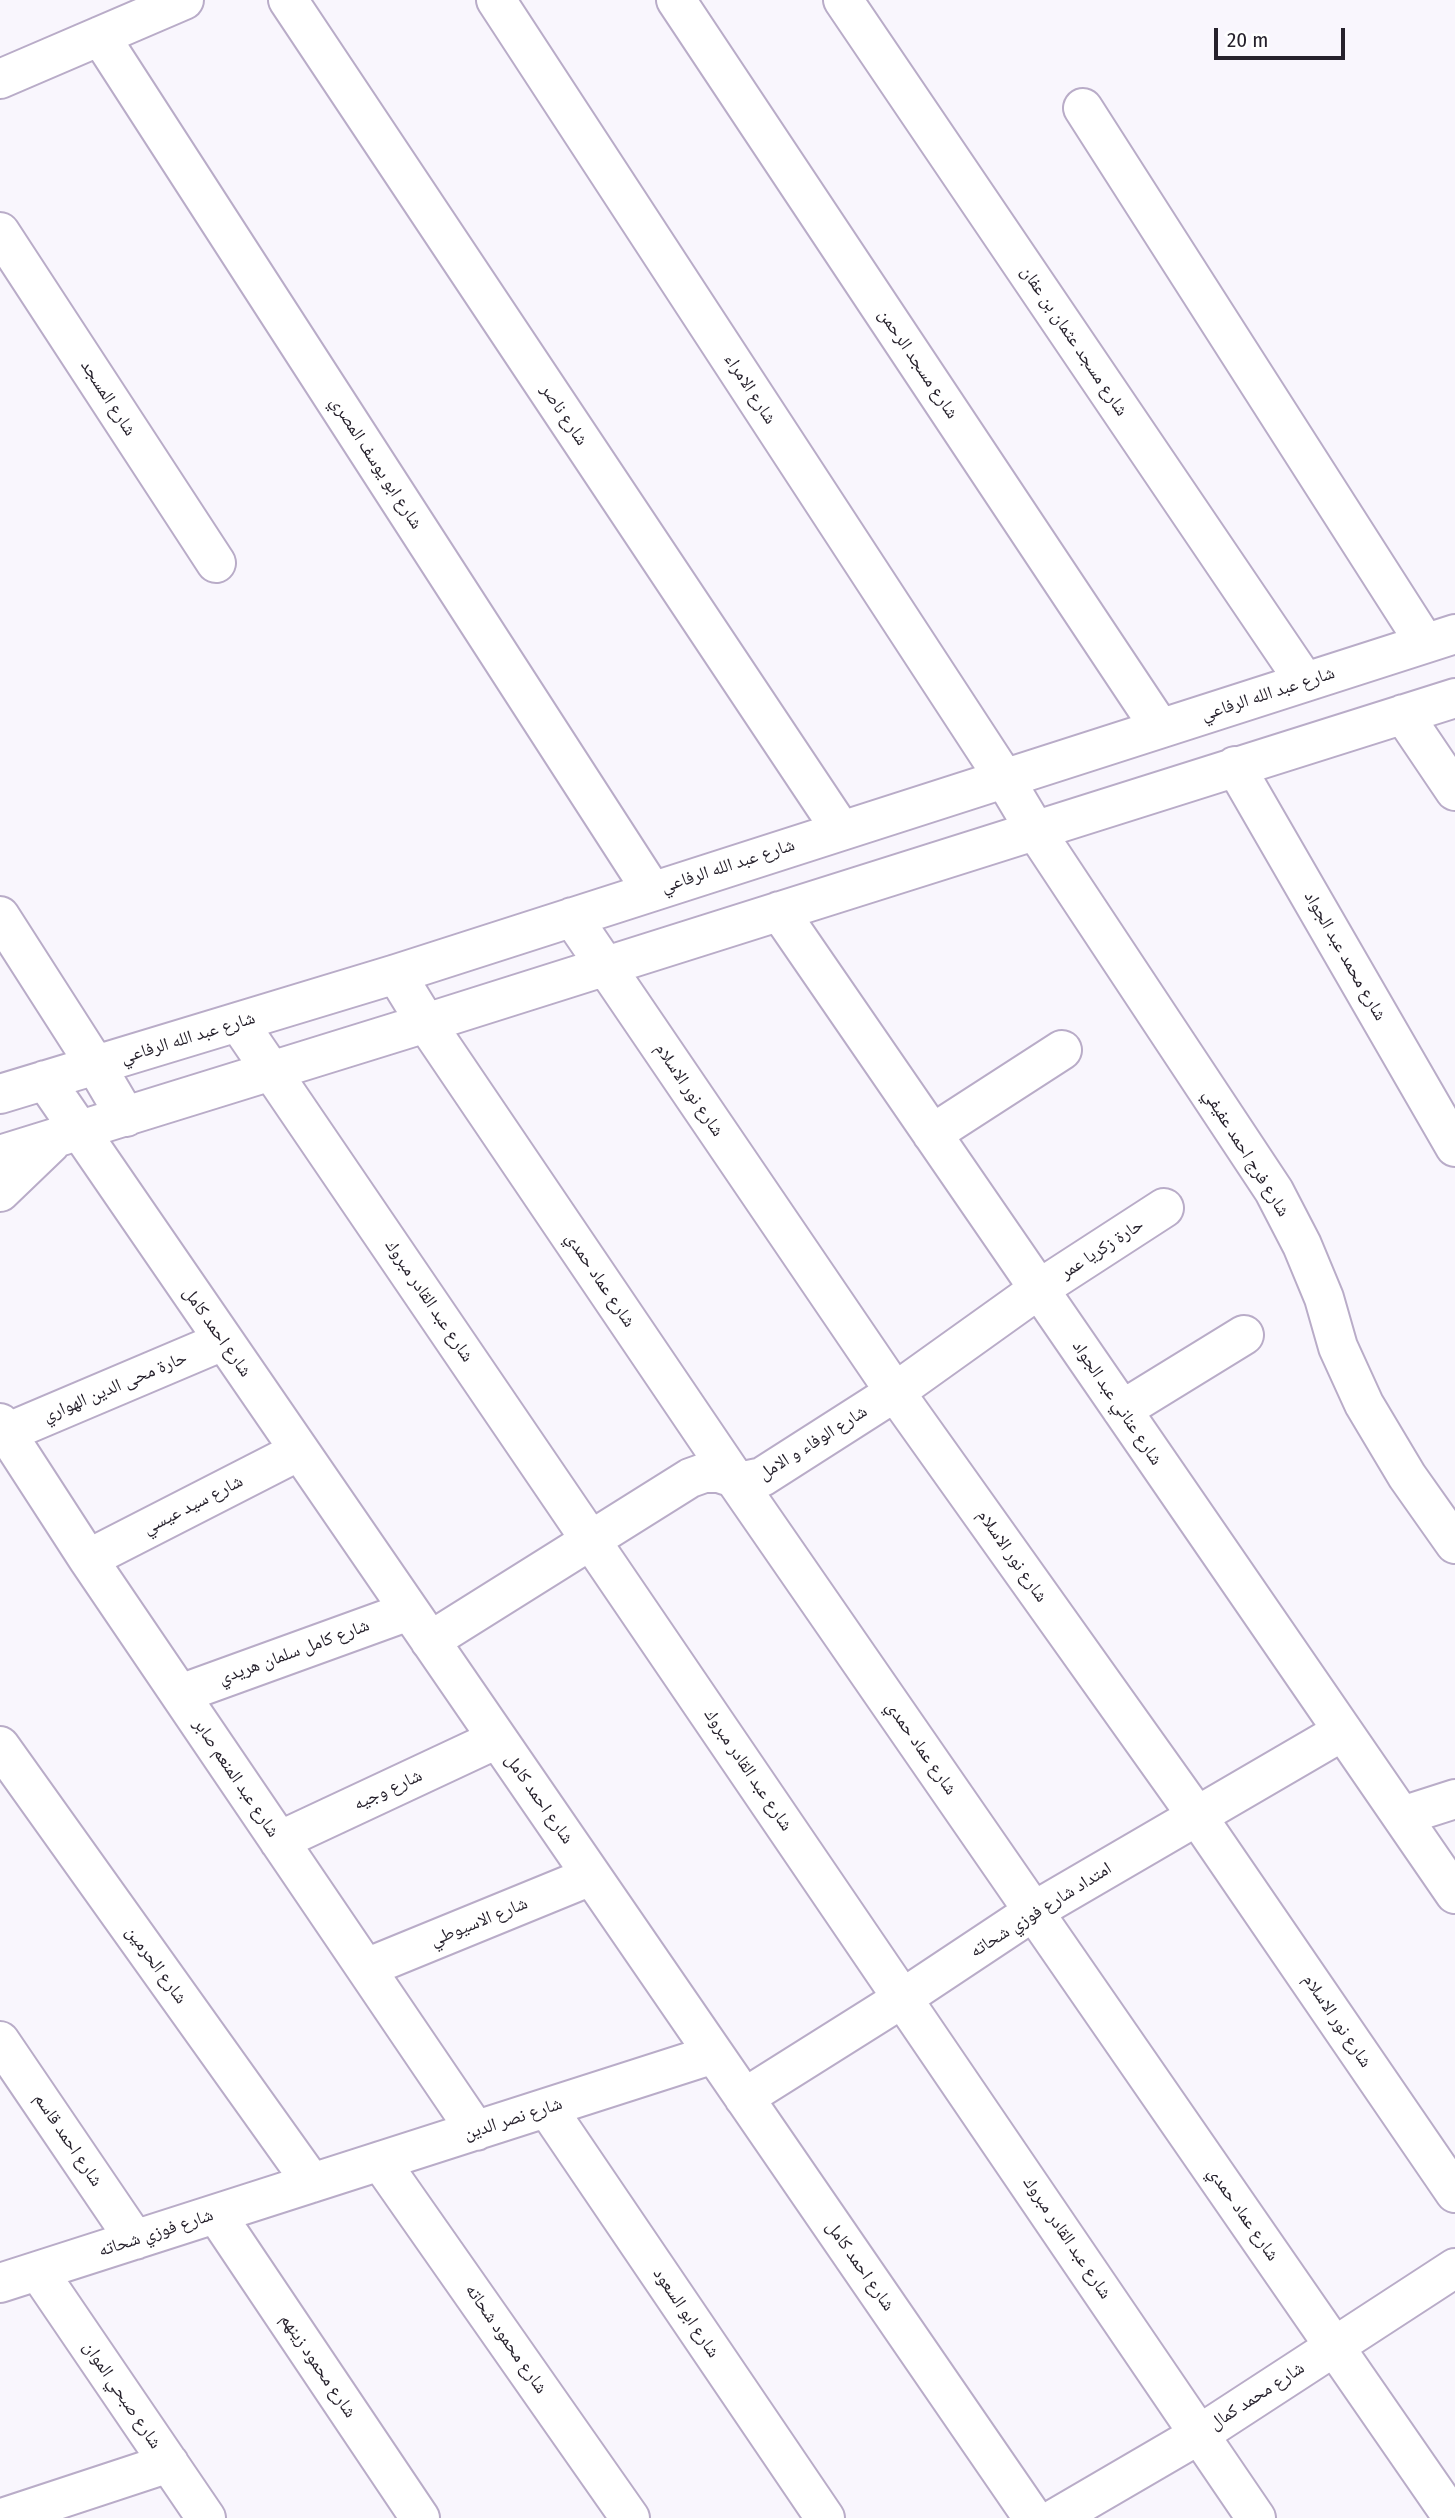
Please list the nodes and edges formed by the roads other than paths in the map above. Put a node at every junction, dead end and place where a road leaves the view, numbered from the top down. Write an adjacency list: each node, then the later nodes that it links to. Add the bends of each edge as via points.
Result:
1 (184, 0): 6 (street)
2 (288, 0): 19 (street, شارع ناصر)
3 (496, 0): 17 (street, شارع الامراء)
4 (676, 0): 15 (street, شارع مسجد الرحمن)
5 (843, 0): 12 (street, شارع مسجد عثمان بن عفان)
6 (100, 36): 7 (street); 21 (street, شارع ابو يوسف المصري)
7 (0, 79)
8 (1083, 108): 11 (street)
9 (0, 232): 10 (street, شارع المسجد)
10 (216, 563)
11 (1440, 638): 12 (street, شارع عبد الله الرفاعي)
12 (1305, 682): 15 (street, شارع عبد الله الرفاعي)
13 (1455, 698): 14 (street)
14 (1403, 714): 16 (street); 18 (street)
15 (1160, 728): 17 (street, شارع عبد الله الرفاعي)
16 (1235, 766): 20 (street); 37 (street, شارع محمد عبد الجواد)
17 (1004, 778): 19 (street, شارع عبد الله الرفاعي); 20 (street, شارع فرج احمد عفيفي)
18 (1455, 791)
19 (841, 830): 21 (street, شارع عبد الله الرفاعي)
20 (1035, 830): 22 (street); 50 (street, شارع فرج احمد عفيفي, via 1274,1191 1302,1245 1338,1347 1364,1404)
21 (652, 891): 24 (street, شارع عبد الله الرفاعي)
22 (779, 911): 25 (street); 36 (street, شارع عناني عبد الجواد)
23 (0, 916): 30 (street)
24 (572, 917): 25 (street, شارع نور الاسلام); 26 (street, شارع عبد الله الرفاعي)
25 (604, 967): 28 (street); 44 (street, شارع نور الاسلام)
26 (396, 974): 27 (street, شارع عبد الله الرفاعي); 28 (street, شارع عماد حمدي)
27 (238, 1022): 30 (street, شارع عبد الله الرفاعي); 31 (street, شارع عبد القادر مبروك)
28 (426, 1023): 31 (street); 48 (street, شارع عماد حمدي)
29 (1062, 1050): 36 (street)
30 (96, 1066): 32 (street, شارع عبد الله الرفاعي); 34 (street)
31 (271, 1070): 34 (street); 49 (street, شارع عبد القادر مبروك)
32 (45, 1080): 33 (street, شارع عبد الله الرفاعي); 35 (street, شارع احمد كامل)
33 (0, 1094)
34 (126, 1117): 35 (street)
35 (68, 1134): 38 (street); 39 (street); 43 (street, شارع احمد كامل)
36 (932, 1134): 41 (street, شارع عناني عبد الجواد)
37 (1455, 1146)
38 (0, 1156)
39 (0, 1192)
40 (1164, 1209): 41 (street, حارة زكريا عمر)
41 (1039, 1289): 44 (street, شارع الوفاء و الامل); 45 (street, شارع عناني عبد الجواد)
42 (1244, 1335): 45 (street)
43 (223, 1340): 46 (street, حارة محى الدين الهواري); 47 (street, شارع احمد كامل)
44 (895, 1392): 48 (street, شارع الوفاء و الامل, via 762,1477); 58 (street, شارع نور الاسلام)
45 (1122, 1410): 54 (street, شارع عناني عبد الجواد)
46 (3, 1428): 51 (street, شارع عبد المنعم صابر)
47 (299, 1451): 51 (street, شارع سيد عيسي); 52 (street, شارع احمد كامل)
48 (734, 1478): 49 (street, شارع الوفاء و الامل, via 719,1473 690,1478); 63 (street, شارع عماد حمدي)
49 (591, 1539): 52 (street, شارع الوفاء و الامل); 65 (street, شارع عبد القادر مبروك)
50 (1455, 1544)
51 (88, 1559): 53 (street, شارع عبد المنعم صابر)
52 (419, 1626): 53 (street, شارع كامل سلمان هريدي); 55 (street, شارع احمد كامل)
53 (180, 1694): 60 (street, شارع عبد المنعم صابر)
54 (1343, 1731): 58 (street, امتداد شارع فوزي شحاته); 59 (street, شارع عناني عبد الجواد)
55 (497, 1739): 60 (street, شارع وجيه); 61 (street, شارع احمد كامل)
56 (0, 1746): 72 (street, شارع الحرمين)
57 (1455, 1799): 59 (street)
58 (1197, 1816): 63 (street, امتداد شارع فوزي شحاته); 73 (street, شارع نور الاسلام)
59 (1402, 1816): 62 (street, شارع عناني عبد الجواد)
60 (279, 1841): 64 (street, شارع عبد المنعم صابر)
61 (591, 1876): 64 (street, شارع الاسيوطي); 67 (street, شارع احمد كامل)
62 (1455, 1894)
63 (1034, 1911): 65 (street, امتداد شارع فوزي شحاته); 79 (street, شارع عماد حمدي)
64 (366, 1968): 70 (street, شارع عبد المنعم صابر)
65 (903, 1998): 68 (street, امتداد شارع فوزي شحاته); 80 (street, شارع عبد القادر مبروك)
66 (0, 2041): 75 (street, شارع احمد قاسم)
67 (714, 2054): 68 (street, شارع احمد كامل); 69 (street, شارع نصر الدين)
68 (744, 2098): 87 (street, شارع احمد كامل)
69 (547, 2108): 70 (street, شارع نصر الدين); 86 (street, شارع ابو السعود)
70 (476, 2131): 71 (street, شارع نصر الدين)
71 (380, 2161): 72 (street, شارع نصر الدين); 85 (street, شارع محمود شحاته)
72 (312, 2183): 74 (street, شارع فوزي شحاته)
73 (1455, 2193)
74 (216, 2214): 75 (street, شارع فوزي شحاته); 84 (street, شارع محمود زينهم)
75 (135, 2240): 77 (street, شارع فوزي شحاته)
76 (1455, 2268): 79 (street, شارع محمد كمال)
77 (38, 2271): 78 (street, شارع فوزي شحاته); 81 (street, شارع صبحي الموان)
78 (0, 2283)
79 (1334, 2346): 80 (street, شارع محمد كمال); 90 (street, شارع عماد حمدي)
80 (1200, 2434): 88 (street, شارع محمد كمال); 89 (street, شارع عبد القادر مبروك)
81 (169, 2463): 82 (street); 83 (street, شارع صبحي الموان)
82 (5, 2509)
83 (206, 2518)
84 (420, 2518)
85 (631, 2518)
86 (825, 2518)
87 (1033, 2518)
88 (1056, 2518)
89 (1256, 2518)
90 (1453, 2518)

